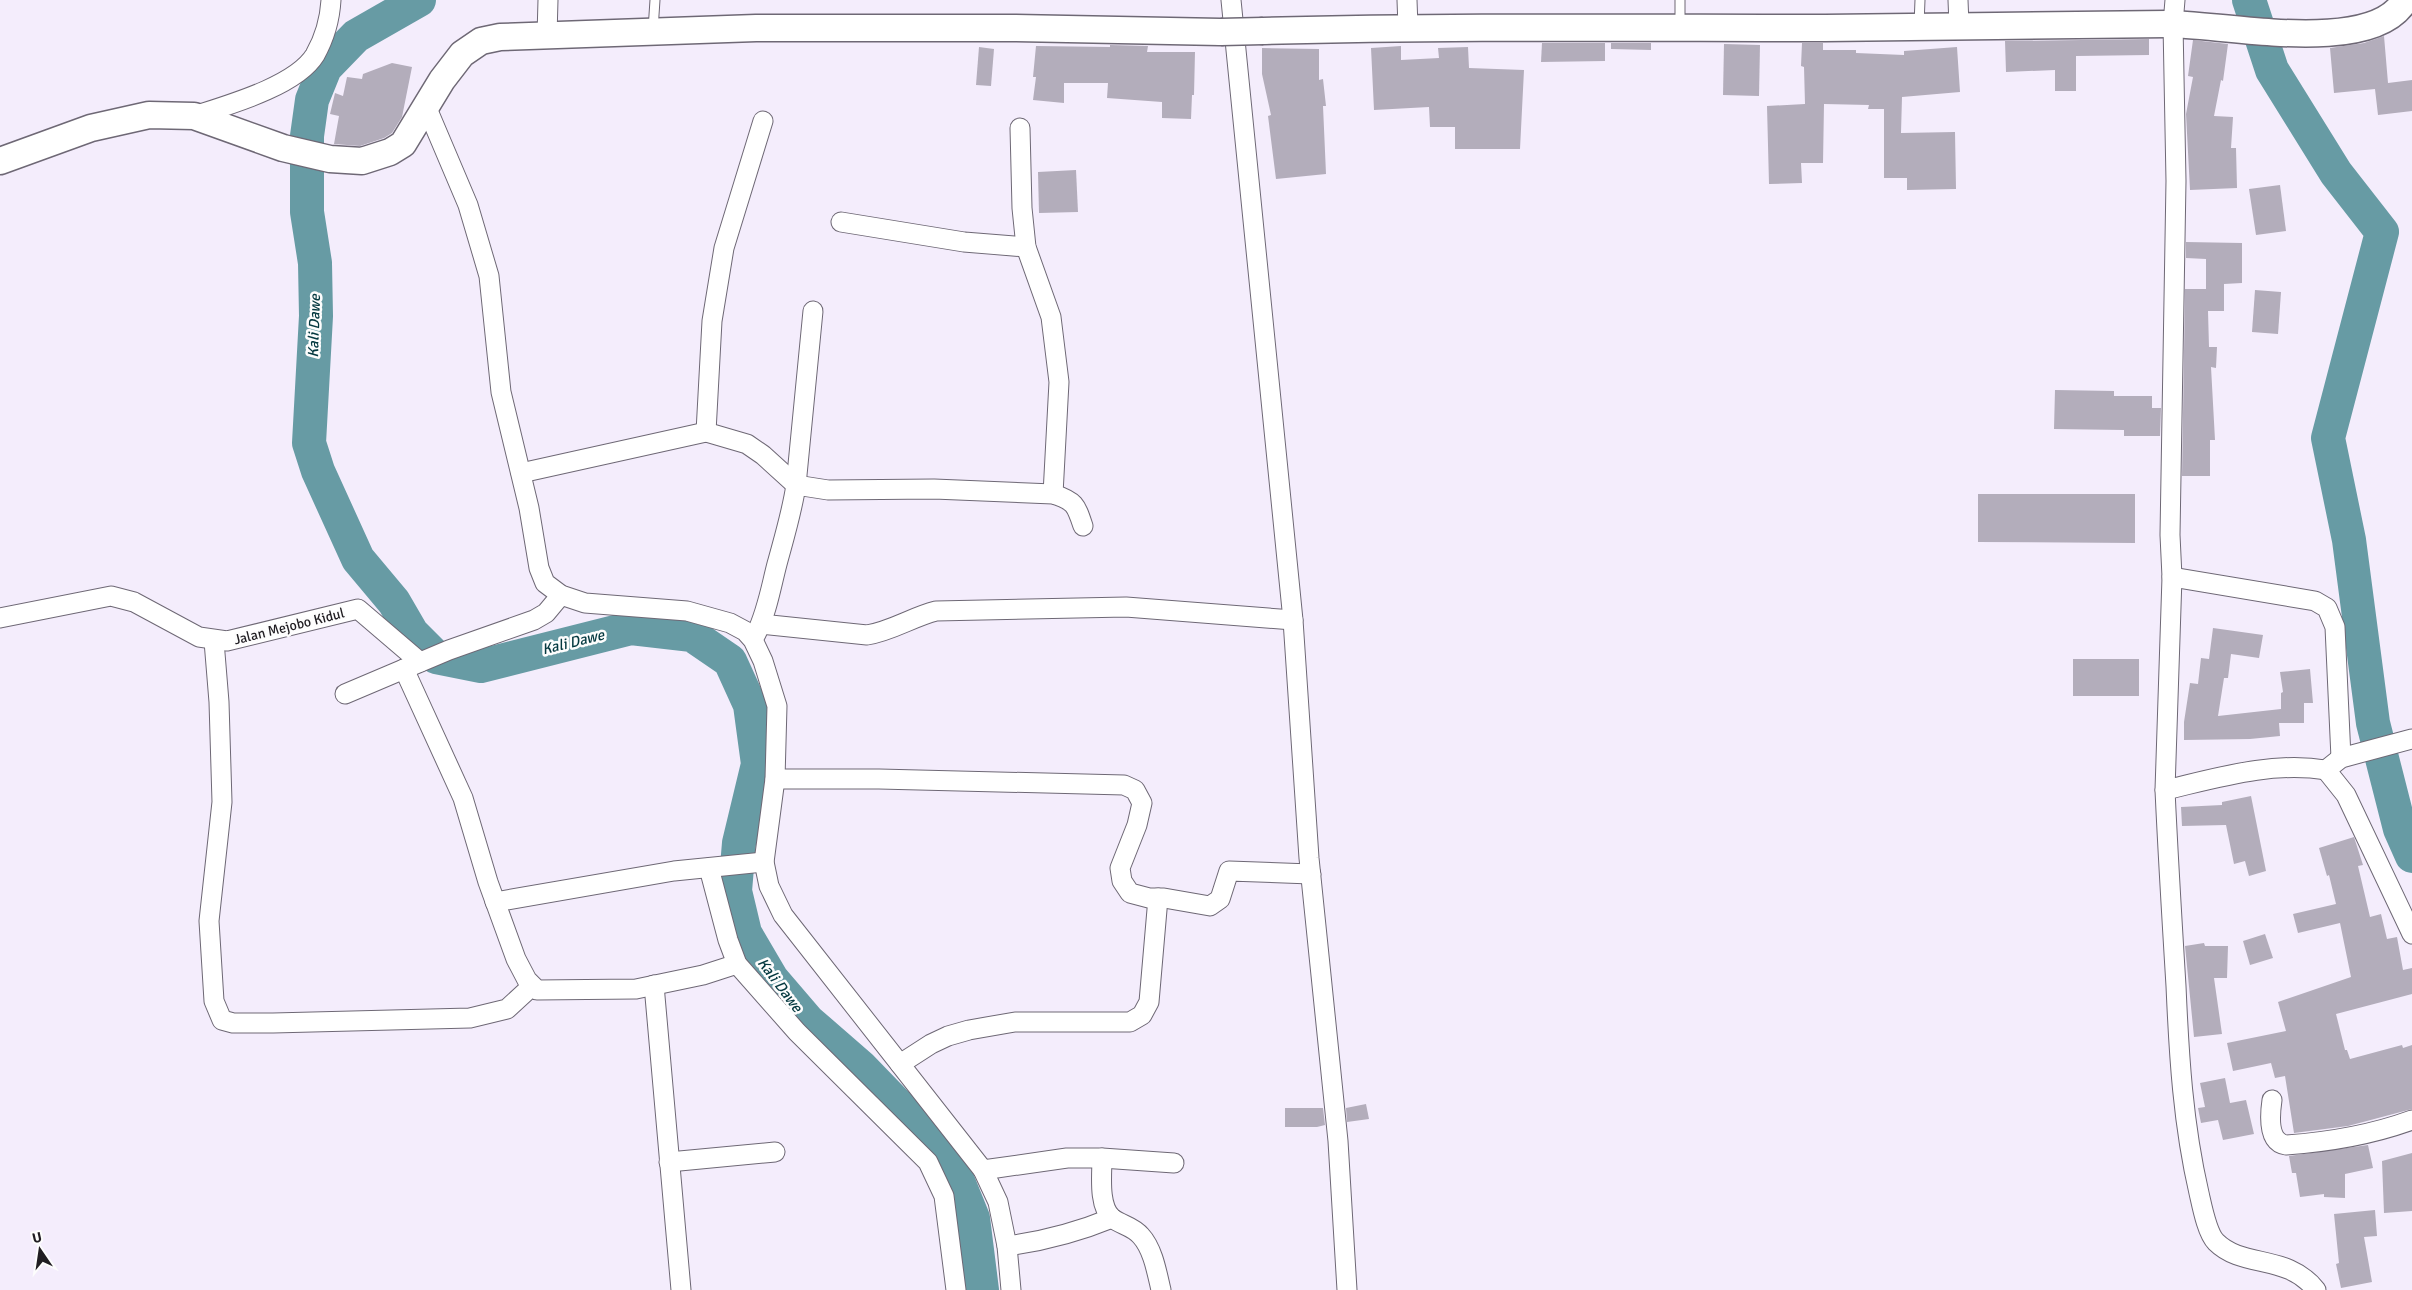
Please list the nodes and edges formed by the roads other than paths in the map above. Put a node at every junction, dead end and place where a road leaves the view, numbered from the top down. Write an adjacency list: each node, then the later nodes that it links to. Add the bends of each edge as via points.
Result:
1 (332, 0): 17 (street, via 315,56 290,79 253,96)
2 (548, 0): 15 (street)
3 (655, 0): 14 (lane)
4 (1231, 0): 32 (street)
5 (1407, 0): 12 (street)
6 (1680, 0): 13 (lane)
7 (1920, 0): 11 (lane)
8 (2406, 6): 10 (main road, via 2388,19 2356,29 2309,35)
9 (1959, 13): 10 (main road); 11 (main road)
10 (2177, 16): 29 (street)
11 (1919, 26): 13 (main road)
12 (1408, 27): 13 (main road); 14 (main road, bridge, via 1221,32 956,28 756,28)
13 (1680, 28)
14 (652, 32): 15 (main road)
15 (548, 36): 16 (main road, via 500,37 475,45 462,54)
16 (426, 106): 17 (main road, via 403,144 362,161 330,159 283,148); 25 (street, via 468,205 489,276 501,392)
17 (194, 116): 20 (main road, via 149,115 91,128)
18 (763, 121): 24 (street, via 724,248 712,321)
19 (1020, 128): 22 (street)
20 (0, 161)
21 (842, 222): 22 (street, via 964,242)
22 (1026, 247): 27 (street, via 1051,317 1059,382)
23 (813, 311): 26 (street)
24 (706, 432): 25 (street); 26 (street, via 747,444)
25 (521, 473): 30 (street, via 539,568 545,583)
26 (796, 485): 27 (street, via 828,490 934,489); 33 (street)
27 (1053, 494): 28 (street, via 1070,500)
28 (1083, 526)
29 (2172, 577): 38 (street, via 2315,601 2327,608 2335,627); 41 (street)
30 (562, 595): 33 (street, via 585,603 687,611 730,623 744,631); 35 (street, via 534,620)
31 (0, 618): 34 (street, Jalan Mejobo Kidul, via 111,596 134,602 199,637)
32 (1293, 620): 33 (street, via 1126,607 936,611 884,632 867,635); 44 (street)
33 (757, 632): 40 (street, via 777,706)
34 (214, 641): 35 (street, Jalan Mejobo Kidul, via 227,641 358,609); 50 (street, via 222,802 209,921 214,1001 222,1020 265,1023 470,1018 507,1009)
35 (412, 665): 36 (street); 46 (street, via 463,798)
36 (345, 694)
37 (2412, 740): 38 (street)
38 (2346, 756): 39 (street)
39 (2326, 770): 41 (street, via 2287,768 2240,773); 47 (street, via 2346,795)
40 (775, 779): 42 (street); 45 (street, via 1124,785 1135,790 1142,802 1137,825 1120,868 1122,881 1130,893)
41 (2164, 790): 66 (street, via 2181,1090 2190,1156 2204,1214 2215,1242 2250,1258 2283,1265 2305,1277)
42 (755, 864): 43 (street); 51 (street, via 783,915)
43 (716, 868): 46 (street, via 674,871); 48 (street, via 728,940)
44 (1311, 874): 45 (street, via 1228,871 1220,899 1214,904 1206,906); 65 (street, via 1338,1140)
45 (1158, 898): 51 (street, via 1149,1002 1138,1019 1112,1023 1000,1023 948,1036)
46 (496, 902): 50 (street, via 516,959)
47 (2412, 934)
48 (737, 964): 49 (street); 62 (street, via 797,1032 928,1162 944,1196)
49 (654, 985): 50 (street, via 605,990 537,990); 56 (street)
50 (532, 986)
51 (900, 1064): 58 (street)
52 (2272, 1100): 53 (street, via 2270,1124 2276,1138 2286,1145 2331,1141)
53 (2412, 1120)
54 (775, 1152): 56 (street)
55 (1102, 1158): 57 (street); 58 (street, via 1068,1158); 59 (street, via 1104,1201)
56 (669, 1162): 61 (street)
57 (1174, 1163)
58 (983, 1170): 60 (street, via 998,1202)
59 (1112, 1218): 60 (street, via 1081,1231); 64 (street, via 1133,1228 1142,1237)
60 (1007, 1246): 63 (street)
61 (681, 1290)
62 (956, 1290)
63 (1010, 1290)
64 (1161, 1290)
65 (1347, 1290)
66 (2316, 1290)

